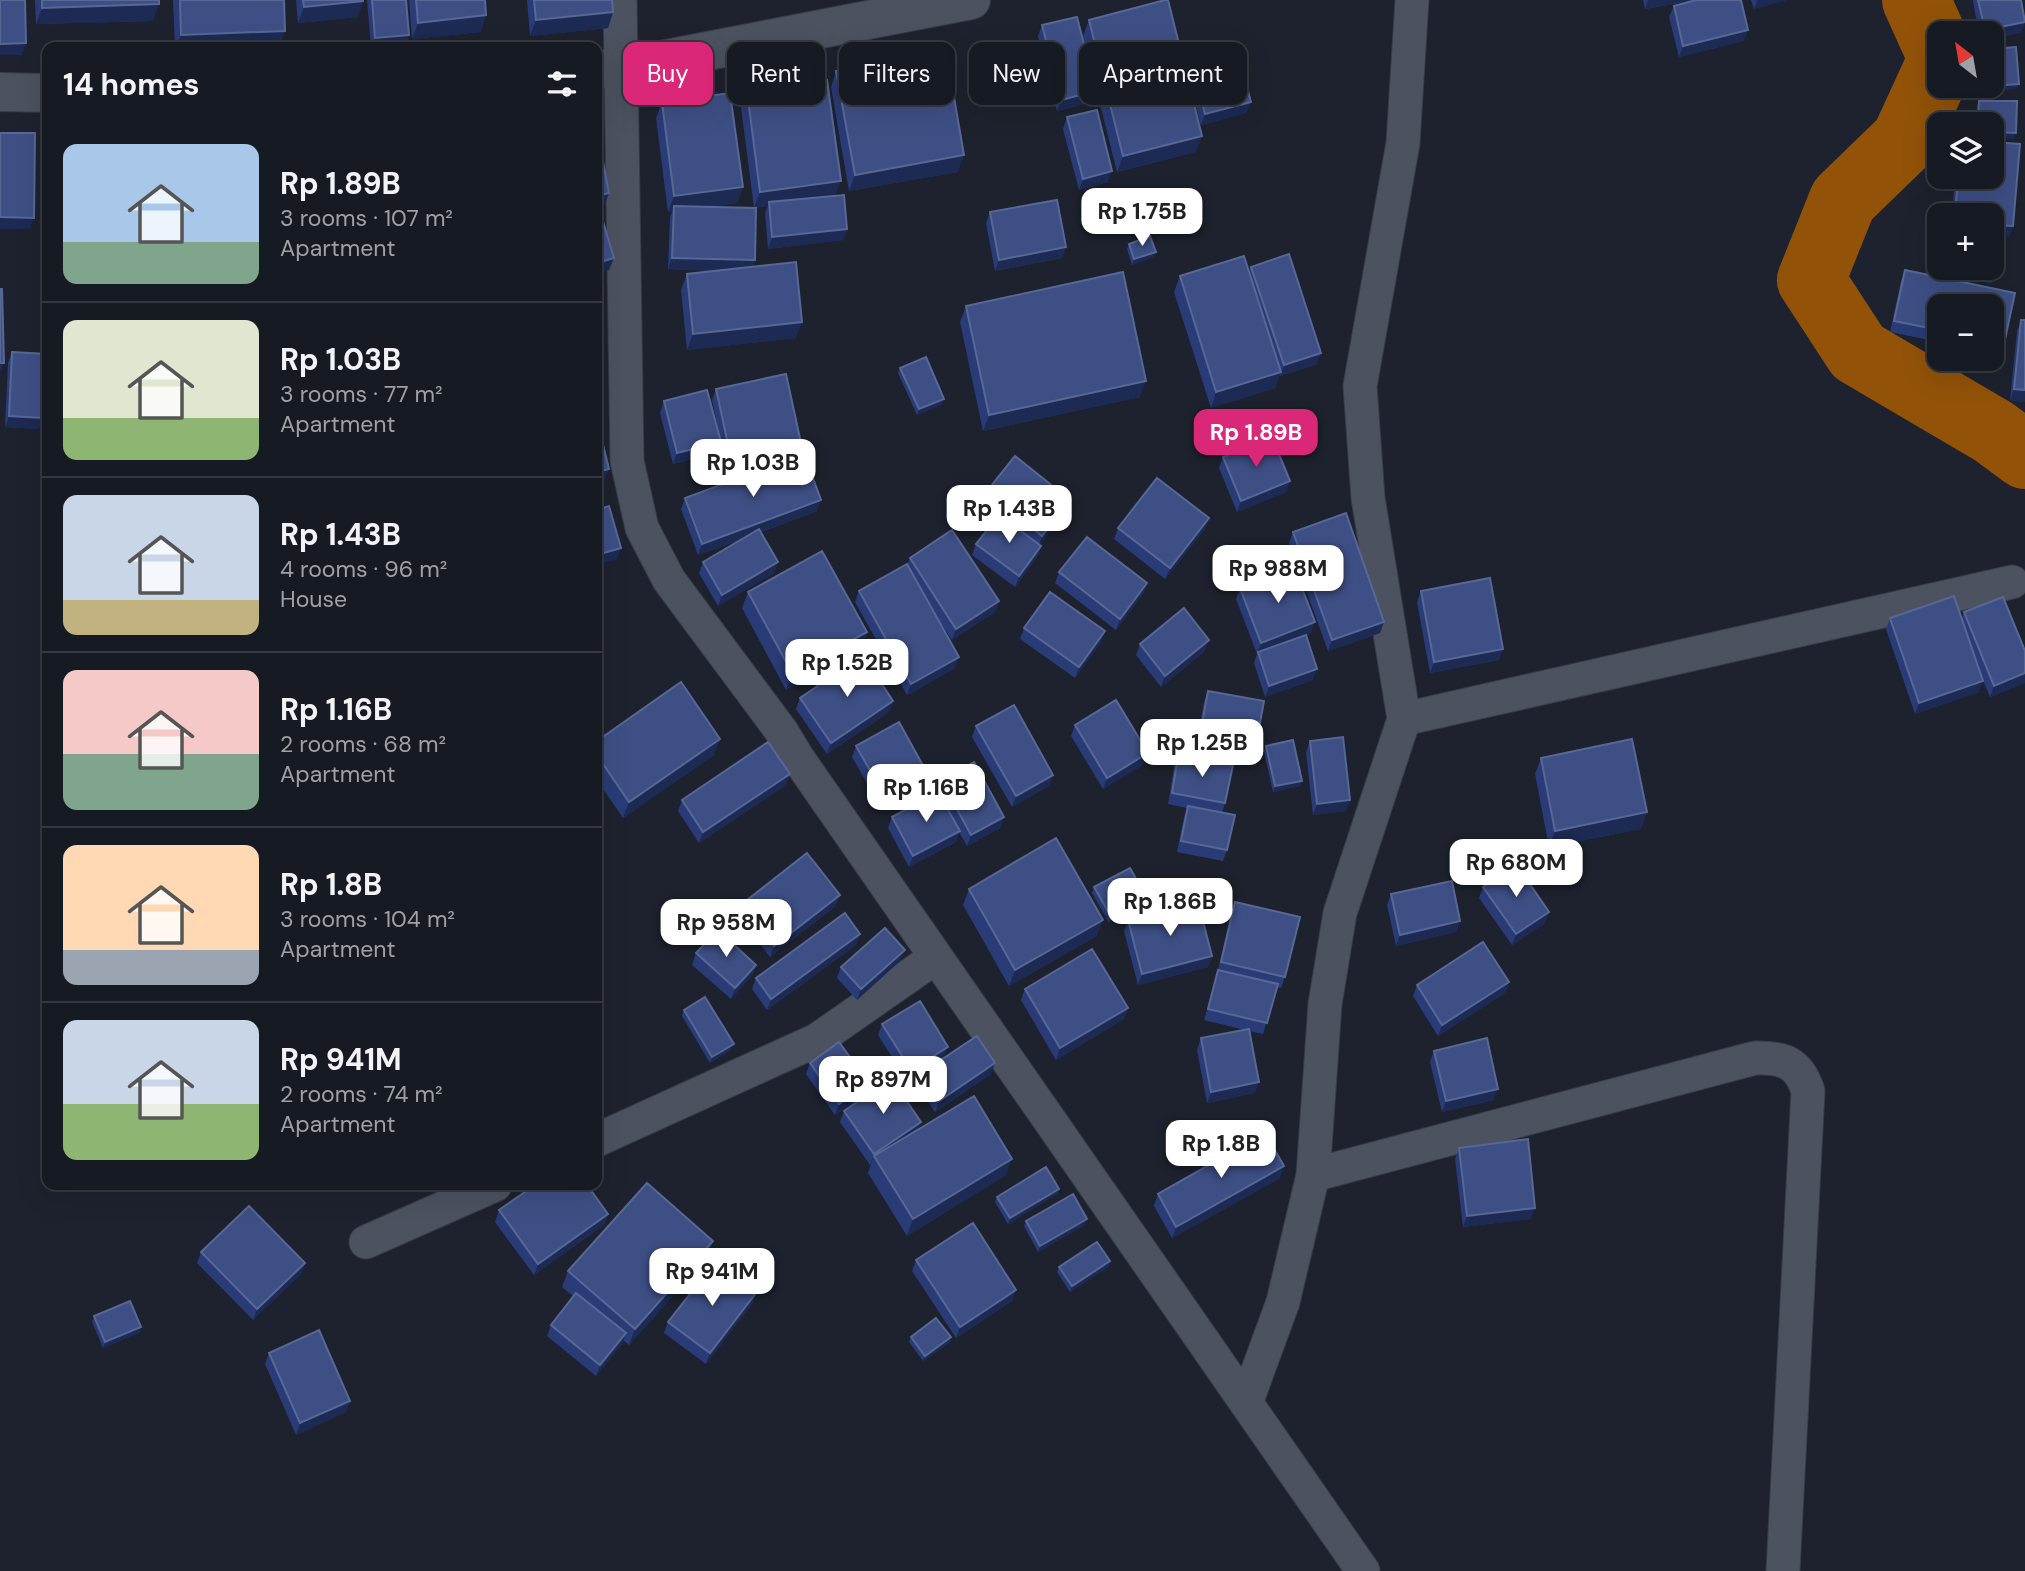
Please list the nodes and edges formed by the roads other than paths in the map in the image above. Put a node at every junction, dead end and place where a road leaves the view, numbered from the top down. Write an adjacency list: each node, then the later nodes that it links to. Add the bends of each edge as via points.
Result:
1 (620, 0): 4 (street)
2 (971, 0): 4 (street)
3 (1412, 0): 8 (street, via 1403,143 1360,386 1368,498)
4 (608, 69): 9 (street, via 627,461 642,528 668,580 782,732)
5 (0, 92): 6 (street)
6 (42, 93)
7 (2012, 582): 8 (street)
8 (1404, 719): 11 (street, via 1340,913 1325,1004)
9 (936, 957): 10 (street, via 817,1040); 14 (street)
10 (602, 1138)
11 (1314, 1175): 14 (street, via 1283,1302); 16 (street, via 1755,1058 1780,1059 1793,1065 1808,1091)
12 (484, 1190): 13 (street)
13 (366, 1242)
14 (1246, 1403): 15 (street)
15 (1363, 1571)
16 (1783, 1571)

